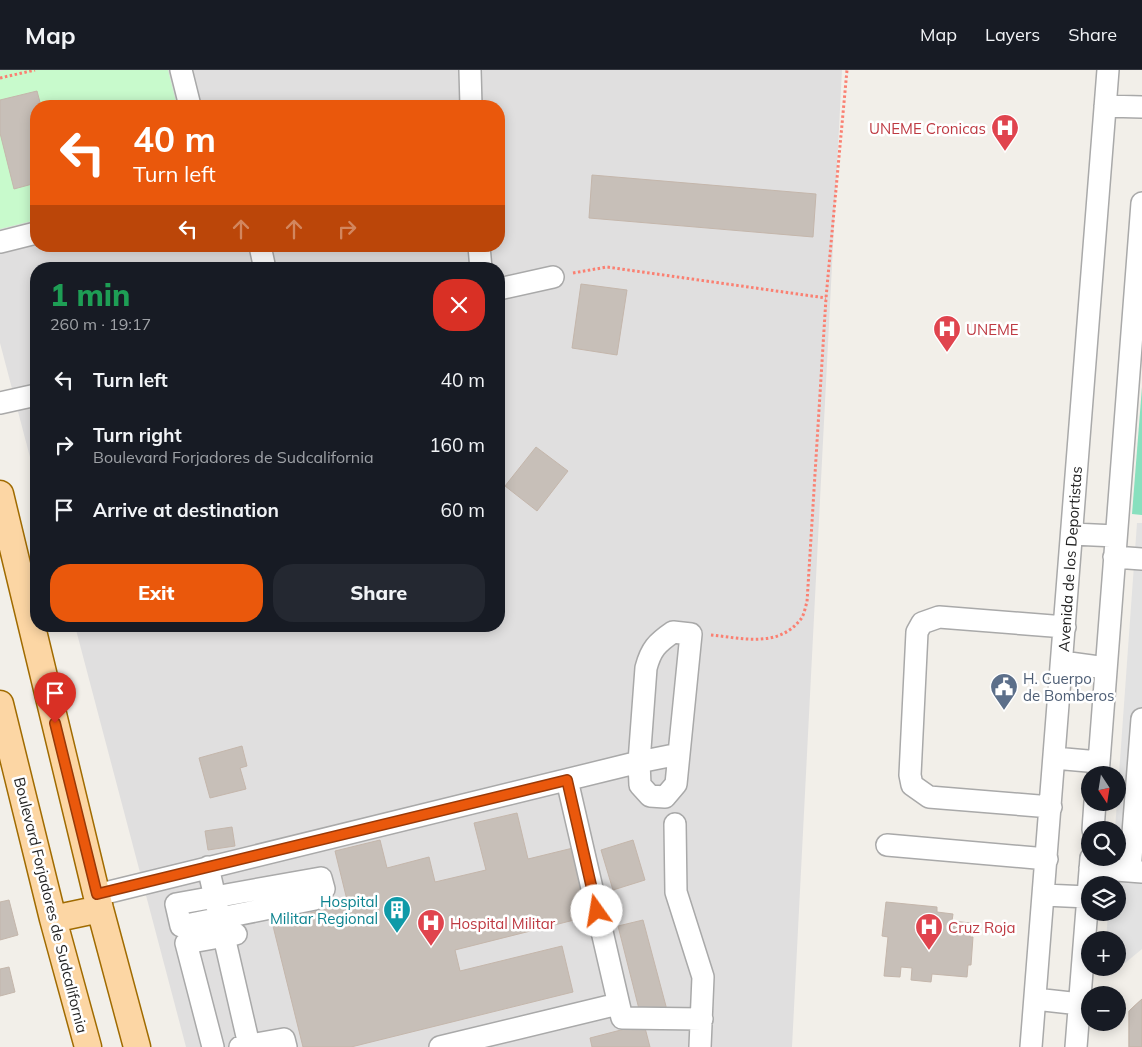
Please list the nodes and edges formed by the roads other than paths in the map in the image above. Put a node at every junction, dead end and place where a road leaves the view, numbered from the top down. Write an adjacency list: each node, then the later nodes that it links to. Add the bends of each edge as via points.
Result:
1 (181, 70): 4 (street)
2 (470, 70): 5 (street)
3 (1108, 70): 6 (street, Avenida de los Deportistas)
4 (188, 100)
5 (471, 100)
6 (1105, 106): 7 (street); 16 (street, Avenida de los Deportistas)
7 (1142, 107)
8 (1142, 203): 17 (street)
9 (30, 234): 10 (street)
10 (0, 242)
11 (553, 277): 12 (street)
12 (505, 288)
13 (30, 396): 14 (street)
14 (0, 403)
15 (0, 494): 19 (main road)
16 (1072, 534): 17 (street); 20 (street, Avenida de los Deportistas)
17 (1115, 546): 18 (street); 23 (street)
18 (1142, 559)
19 (30, 619)
20 (1065, 627): 22 (street, Avenida de los Deportistas); 33 (street, via 939,618 922,623 917,632 912,785 929,797)
21 (33, 632): 44 (main road)
22 (1062, 662): 23 (street); 27 (street, Avenida de los Deportistas)
23 (1106, 668): 31 (street)
24 (0, 704): 45 (main road, Boulevard Forjadores de Sudcalifornia)
25 (1142, 719): 29 (street)
26 (679, 754): 28 (street); 28 (street, via 676,784 665,797 650,796 640,785); 28 (street, via 691,634 673,632 659,642 650,654 646,668)
27 (1054, 758): 30 (street); 33 (street, Avenida de los Deportistas)
28 (639, 762): 32 (street)
29 (1140, 762): 34 (street)
30 (1089, 766)
31 (1098, 766)
32 (567, 780): 39 (street); 49 (street)
33 (1051, 807): 37 (street, Avenida de los Deportistas)
34 (1138, 821): 40 (street)
35 (675, 824): 51 (street, via 676,892 703,977)
36 (887, 845): 37 (street)
37 (1047, 859): 41 (street, Avenida de los Deportistas)
38 (1108, 866): 40 (street)
39 (208, 868): 42 (street); 44 (street)
40 (1136, 871)
41 (1044, 895): 43 (street); 48 (street, Avenida de los Deportistas)
42 (214, 897): 47 (street); 47 (street, via 176,904 181,926); 47 (street, via 321,878 324,889 315,899)
43 (1081, 897)
44 (98, 902): 45 (main road); 54 (main road)
45 (54, 919): 53 (main road, Boulevard Forjadores de Sudcalifornia)
46 (1086, 921): 50 (street)
47 (226, 923): 52 (street); 55 (street, via 186,944)
48 (1035, 999): 50 (street); 59 (street, Avenida de los Deportistas)
49 (618, 1004): 51 (street, via 622,1018); 57 (street)
50 (1080, 1004): 60 (street)
51 (702, 1019): 58 (street)
52 (244, 1046): 56 (street, via 284,1039)
53 (88, 1047)
54 (137, 1047)
55 (213, 1047)
56 (286, 1047)
57 (440, 1047)
58 (700, 1047)
59 (1031, 1047)
60 (1076, 1047)

